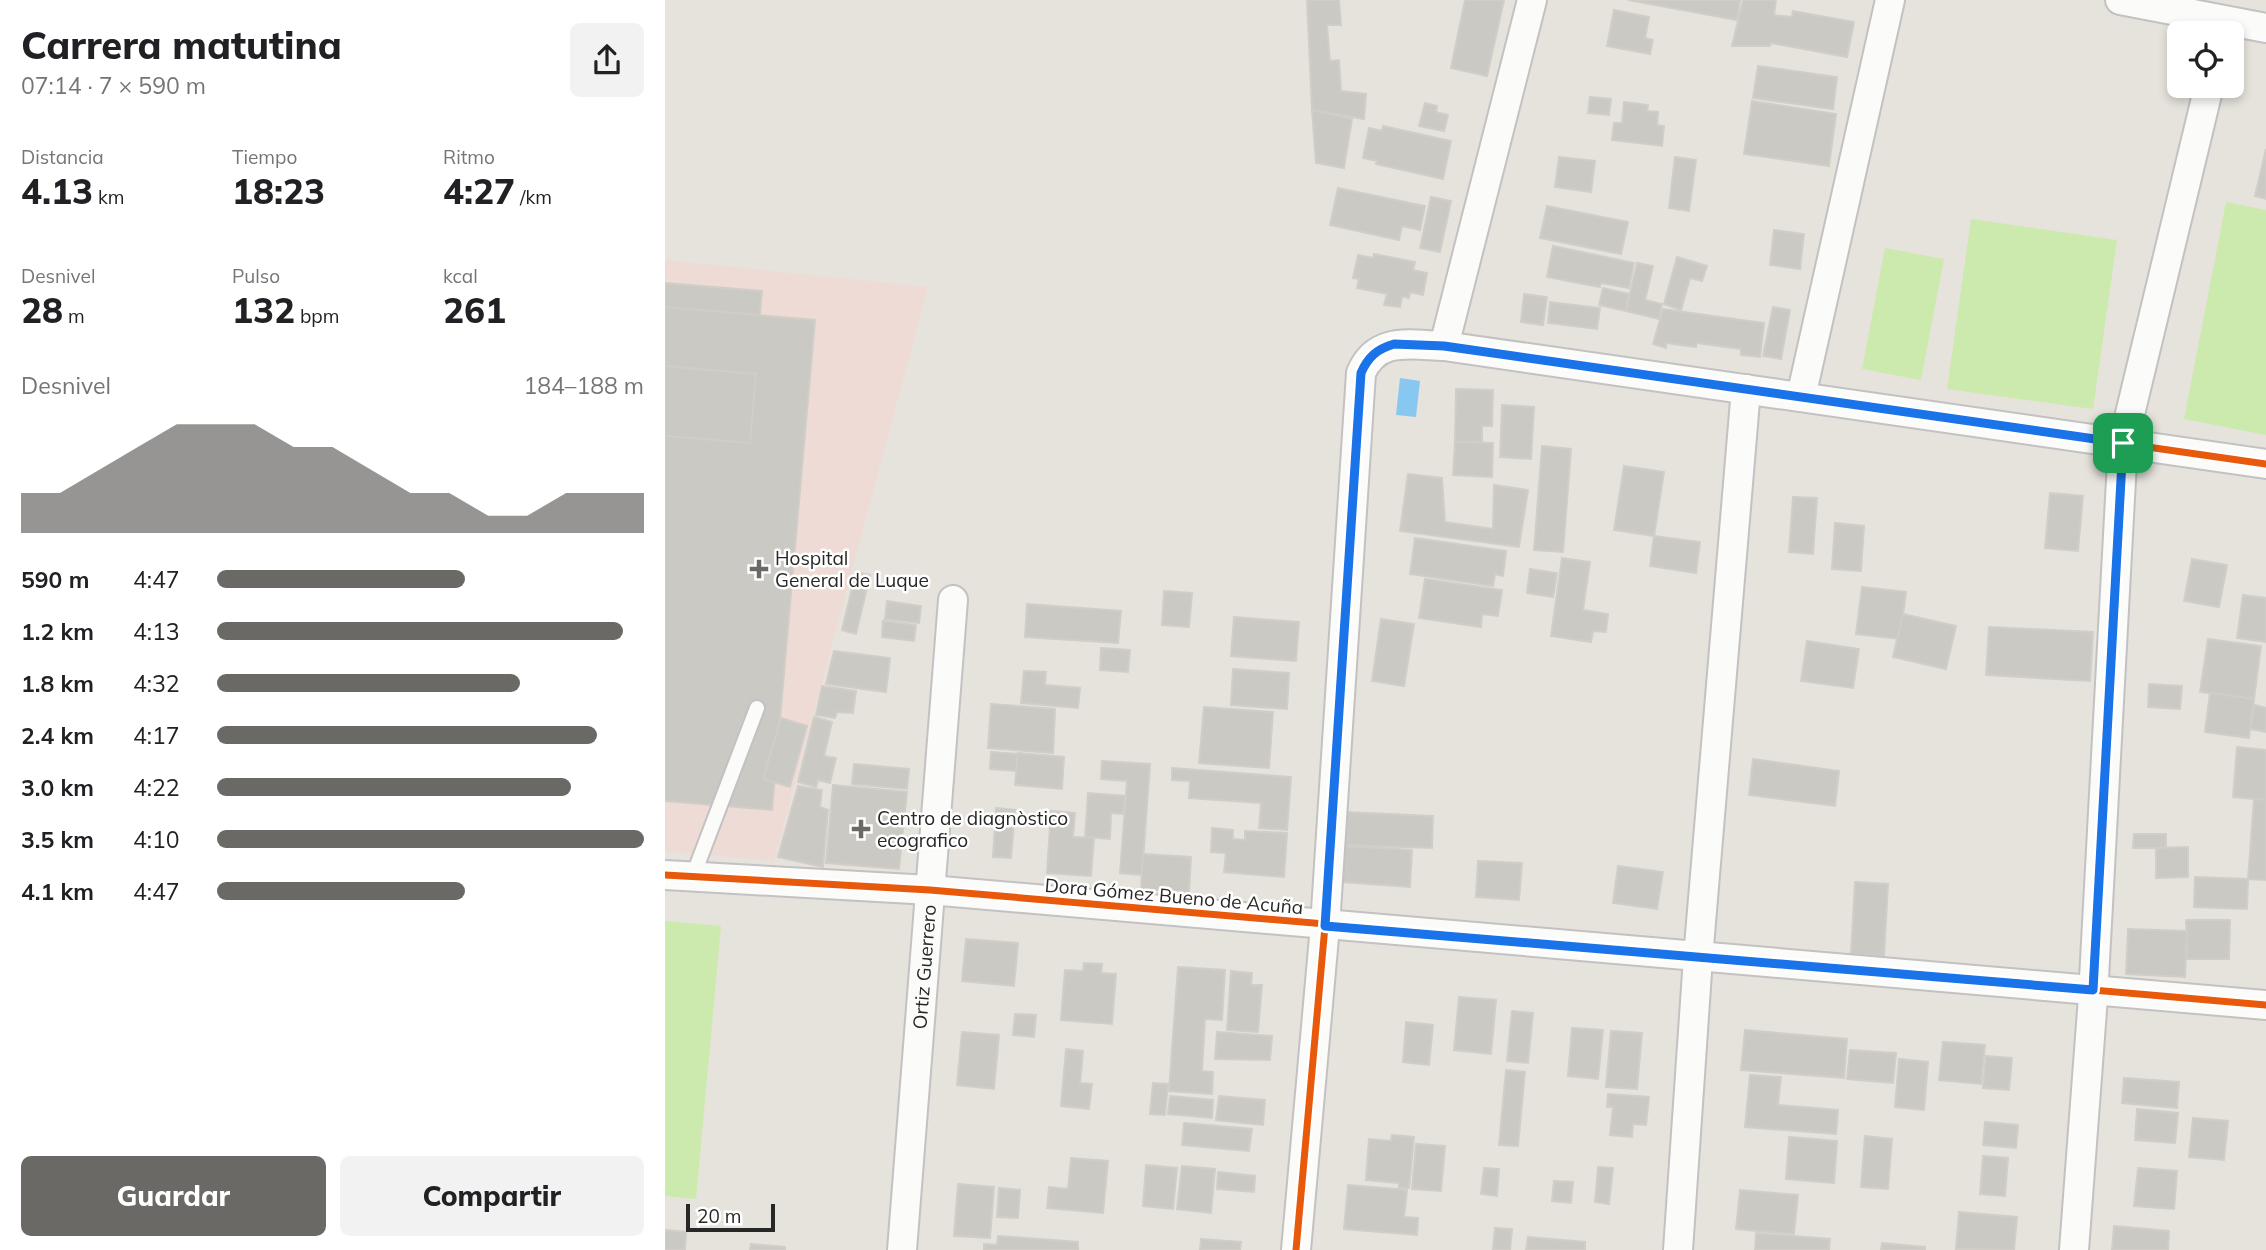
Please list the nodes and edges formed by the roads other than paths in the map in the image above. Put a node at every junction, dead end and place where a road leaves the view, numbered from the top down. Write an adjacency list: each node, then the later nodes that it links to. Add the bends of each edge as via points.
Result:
1 (1532, 0): 7 (street)
2 (1890, 0): 9 (street)
3 (2120, 0): 4 (street)
4 (2225, 18): 5 (street)
5 (2266, 28)
6 (2206, 98): 10 (street)
7 (1444, 346): 8 (street); 17 (street, via 1383,347 1366,361 1361,373)
8 (1746, 389): 9 (street); 18 (street)
9 (1801, 397): 10 (street)
10 (2123, 443): 11 (street); 19 (street)
11 (2266, 464)
12 (953, 600): 16 (street, Ortiz Guerrero)
13 (757, 709): 15 (lane)
14 (665, 875): 15 (street, Dora Gómez Bueno de Acuña)
15 (693, 876): 16 (street, Dora Gómez Bueno de Acuña)
16 (930, 890): 17 (street, Dora Gómez Bueno de Acuña); 21 (street, Ortiz Guerrero)
17 (1325, 926): 18 (street, Dora Gómez Bueno de Acuña); 22 (street)
18 (1698, 958): 19 (street, Dora Gómez Bueno de Acuña); 23 (street)
19 (2093, 990): 20 (street, Dora Gómez Bueno de Acuña); 24 (street)
20 (2266, 1005)
21 (902, 1250)
22 (1296, 1250)
23 (1678, 1250)
24 (2074, 1250)

